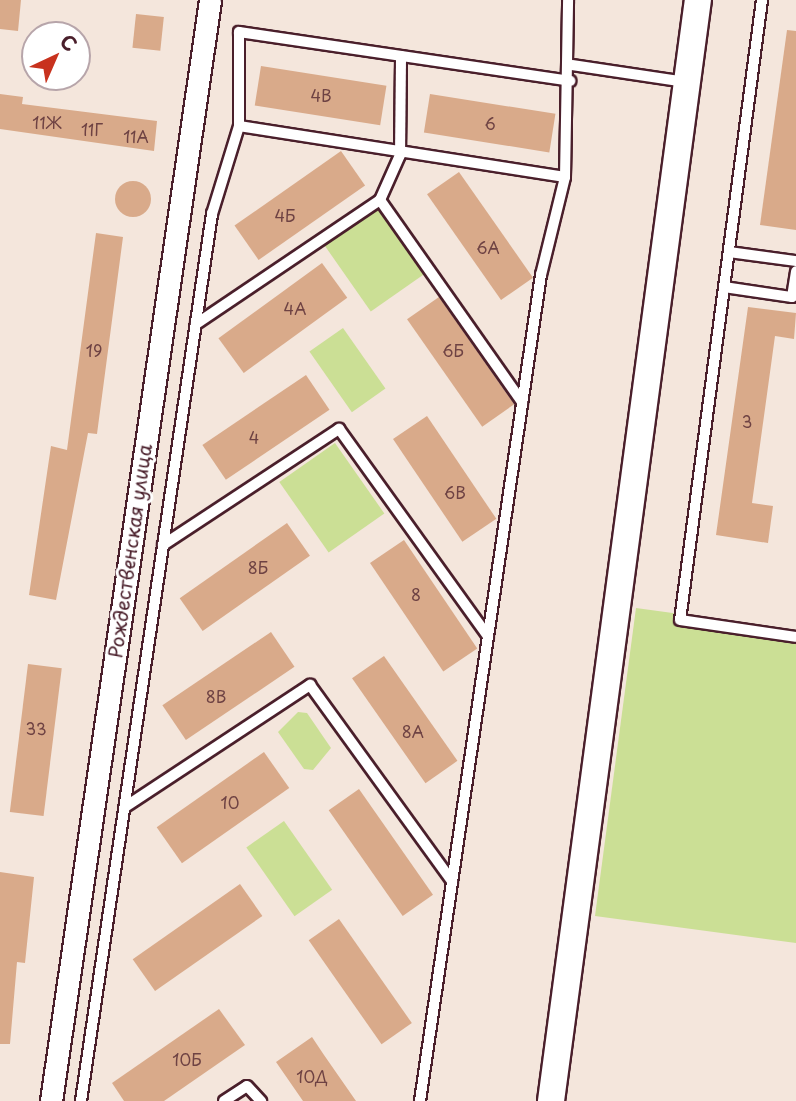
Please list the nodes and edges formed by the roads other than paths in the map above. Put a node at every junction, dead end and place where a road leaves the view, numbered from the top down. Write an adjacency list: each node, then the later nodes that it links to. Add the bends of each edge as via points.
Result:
1 (209, 0): 24 (street, Рождественская улица)
2 (568, 0): 6 (lane)
3 (698, 0): 8 (street)
4 (762, 0): 13 (lane)
5 (401, 56): 7 (lane); 9 (lane, via 239,32); 10 (lane)
6 (572, 65): 7 (lane); 8 (lane)
7 (570, 81): 11 (lane)
8 (687, 82): 29 (street)
9 (239, 127): 10 (lane); 17 (lane, via 212,214)
10 (400, 155): 11 (lane); 12 (lane)
11 (565, 177): 18 (lane, via 541,275)
12 (380, 200): 17 (lane); 18 (lane)
13 (729, 252): 14 (lane); 16 (lane)
14 (796, 261)
15 (796, 271): 16 (lane, via 792,297)
16 (724, 287): 21 (lane, via 680,620)
17 (196, 324): 19 (lane)
18 (522, 402): 20 (lane)
19 (163, 545): 20 (lane, via 339,429); 22 (lane)
20 (488, 636): 23 (lane)
21 (796, 637)
22 (125, 807): 23 (lane, via 310,685); 25 (lane)
23 (452, 881): 28 (lane)
24 (51, 1101)
25 (81, 1101)
26 (224, 1101): 27 (lane, via 247,1086)
27 (261, 1101)
28 (419, 1101)
29 (551, 1101)

